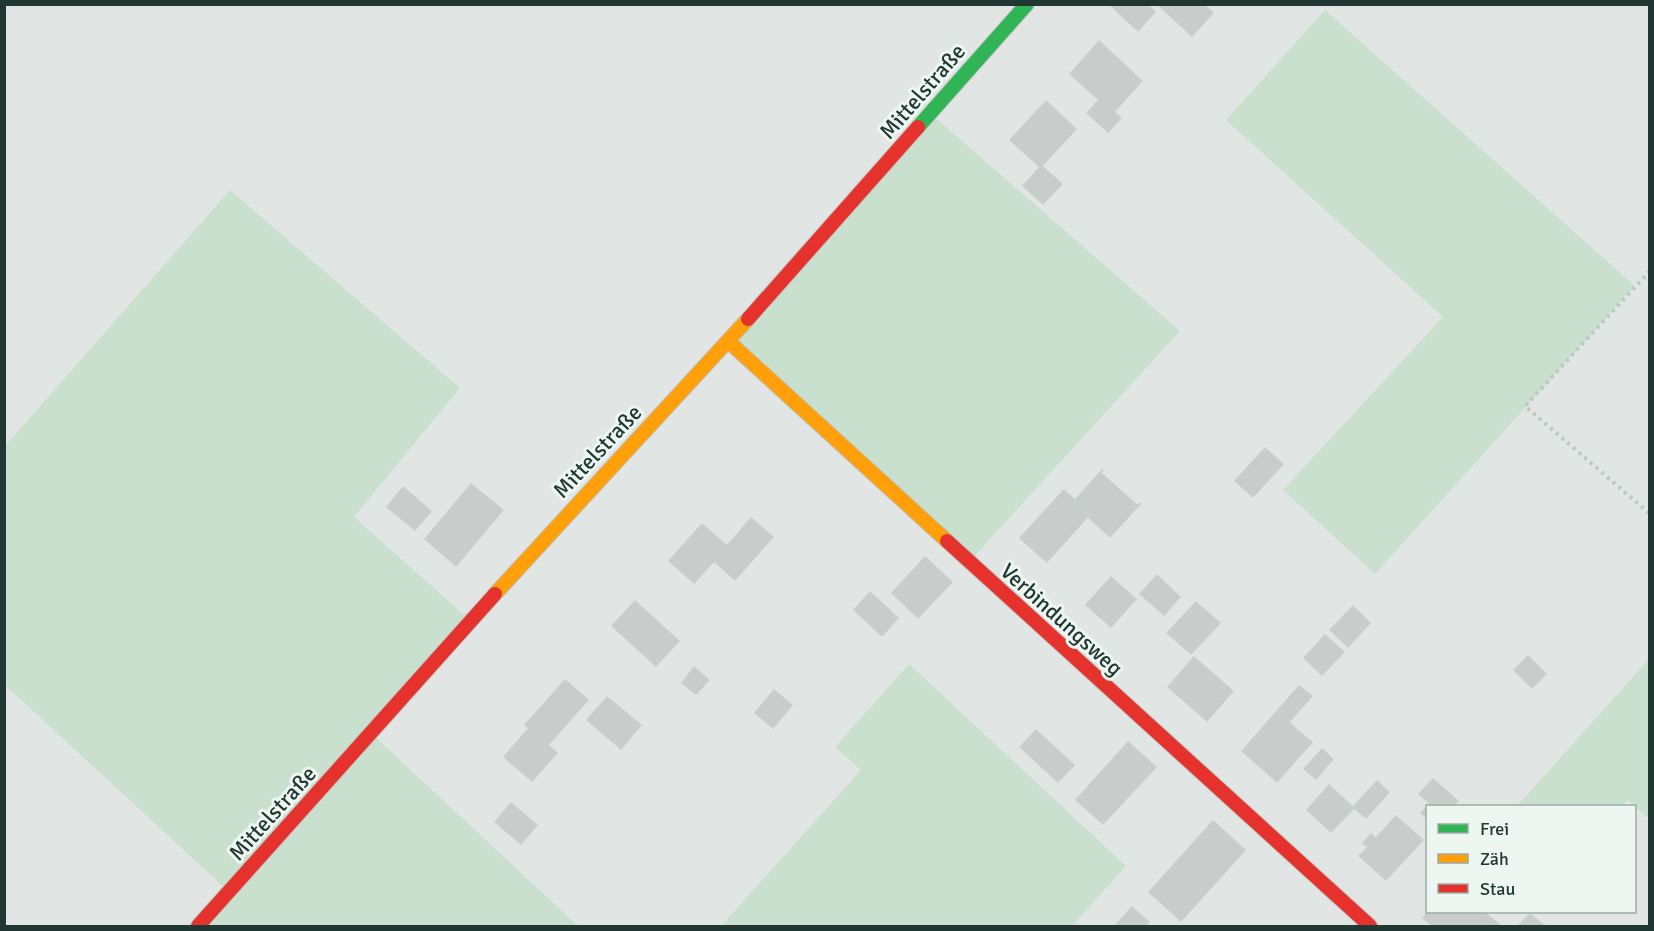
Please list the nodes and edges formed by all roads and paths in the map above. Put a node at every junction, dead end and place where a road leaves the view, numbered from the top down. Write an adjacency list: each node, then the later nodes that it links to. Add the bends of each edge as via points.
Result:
1 (1027, 4): 3 (street, Mittelstraße)
2 (1650, 271): 4 (path, via 1525,406)
3 (728, 341): 5 (street, Mittelstraße, via 577,503); 6 (street, Verbindungsweg)
4 (1650, 514)
5 (198, 927)
6 (1370, 927)

